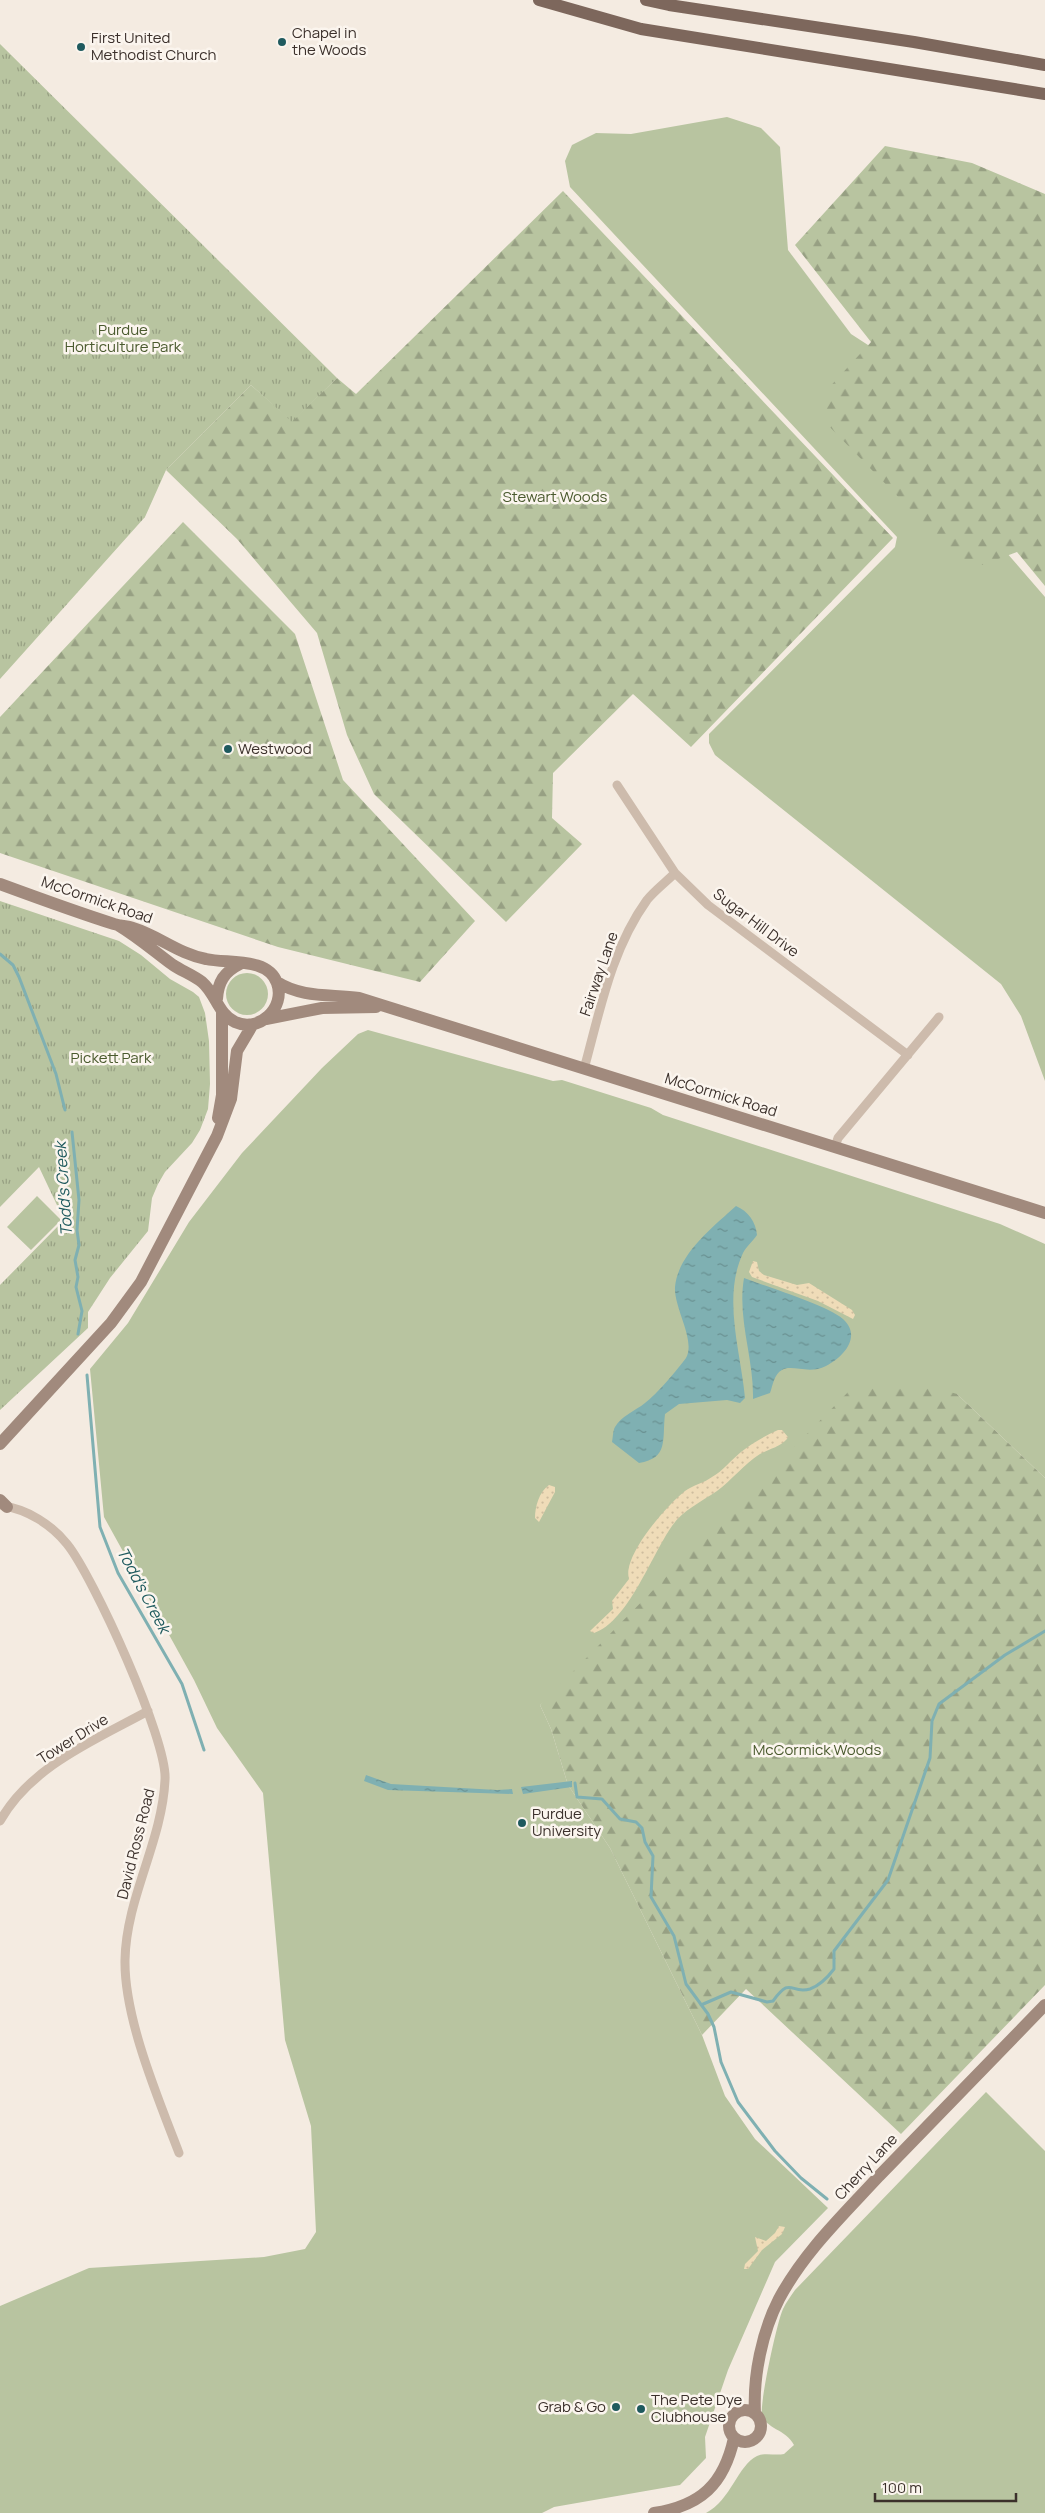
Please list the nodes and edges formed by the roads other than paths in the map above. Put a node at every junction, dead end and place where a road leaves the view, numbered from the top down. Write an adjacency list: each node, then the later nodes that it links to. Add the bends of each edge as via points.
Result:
1 (538, 0): 4 (main road, via 641,29)
2 (646, 0): 3 (main road)
3 (1045, 65)
4 (1045, 94)
5 (617, 785): 6 (street, Sugar Hill Drive)
6 (675, 873): 17 (street, Sugar Hill Drive, via 708,905); 18 (street, Fairway Lane, via 649,899 627,931 603,998)
7 (0, 884): 8 (street, McCormick Road)
8 (118, 925): 9 (street, McCormick Road, via 204,959); 11 (street, via 143,940 174,966 204,983)
9 (240, 964): 10 (street, via 258,965); 11 (street, via 220,981)
10 (277, 982): 12 (street, McCormick Road, via 303,994 359,998); 15 (street, via 276,1006)
11 (217, 999): 13 (street)
12 (388, 1008): 15 (street, McCormick Road, via 322,1008); 18 (street, McCormick Road)
13 (222, 1012): 16 (street, via 236,1022); 20 (street, via 222,1095)
14 (939, 1016): 17 (street)
15 (266, 1019): 16 (street)
16 (253, 1024): 20 (street, via 237,1051 231,1099 217,1136)
17 (908, 1055): 19 (street, via 838,1138)
18 (584, 1069): 19 (street, McCormick Road)
19 (835, 1147): 21 (street, McCormick Road)
20 (204, 1158): 22 (street, via 152,1263 127,1304)
21 (1045, 1213)
22 (0, 1444)
23 (2, 1504): 24 (street, David Ross Road, via 32,1516 54,1530 67,1544 98,1599)
24 (148, 1711): 25 (street, Tower Drive, via 46,1771 11,1805); 27 (street, David Ross Road, via 165,1764 166,1779 155,1838 128,1935 126,1982 152,2080)
25 (0, 1821)
26 (1045, 2005): 28 (street, Cherry Lane, via 821,2238 798,2268 778,2301 765,2336)
27 (179, 2153)
28 (748, 2411): 29 (street, via 733,2414 728,2423); 30 (street, via 760,2422 760,2431 755,2439)
29 (734, 2438): 30 (street); 31 (street, via 725,2468)
30 (746, 2442): 31 (street, via 725,2479)
31 (702, 2496): 32 (street, via 679,2507)
32 (654, 2513)

